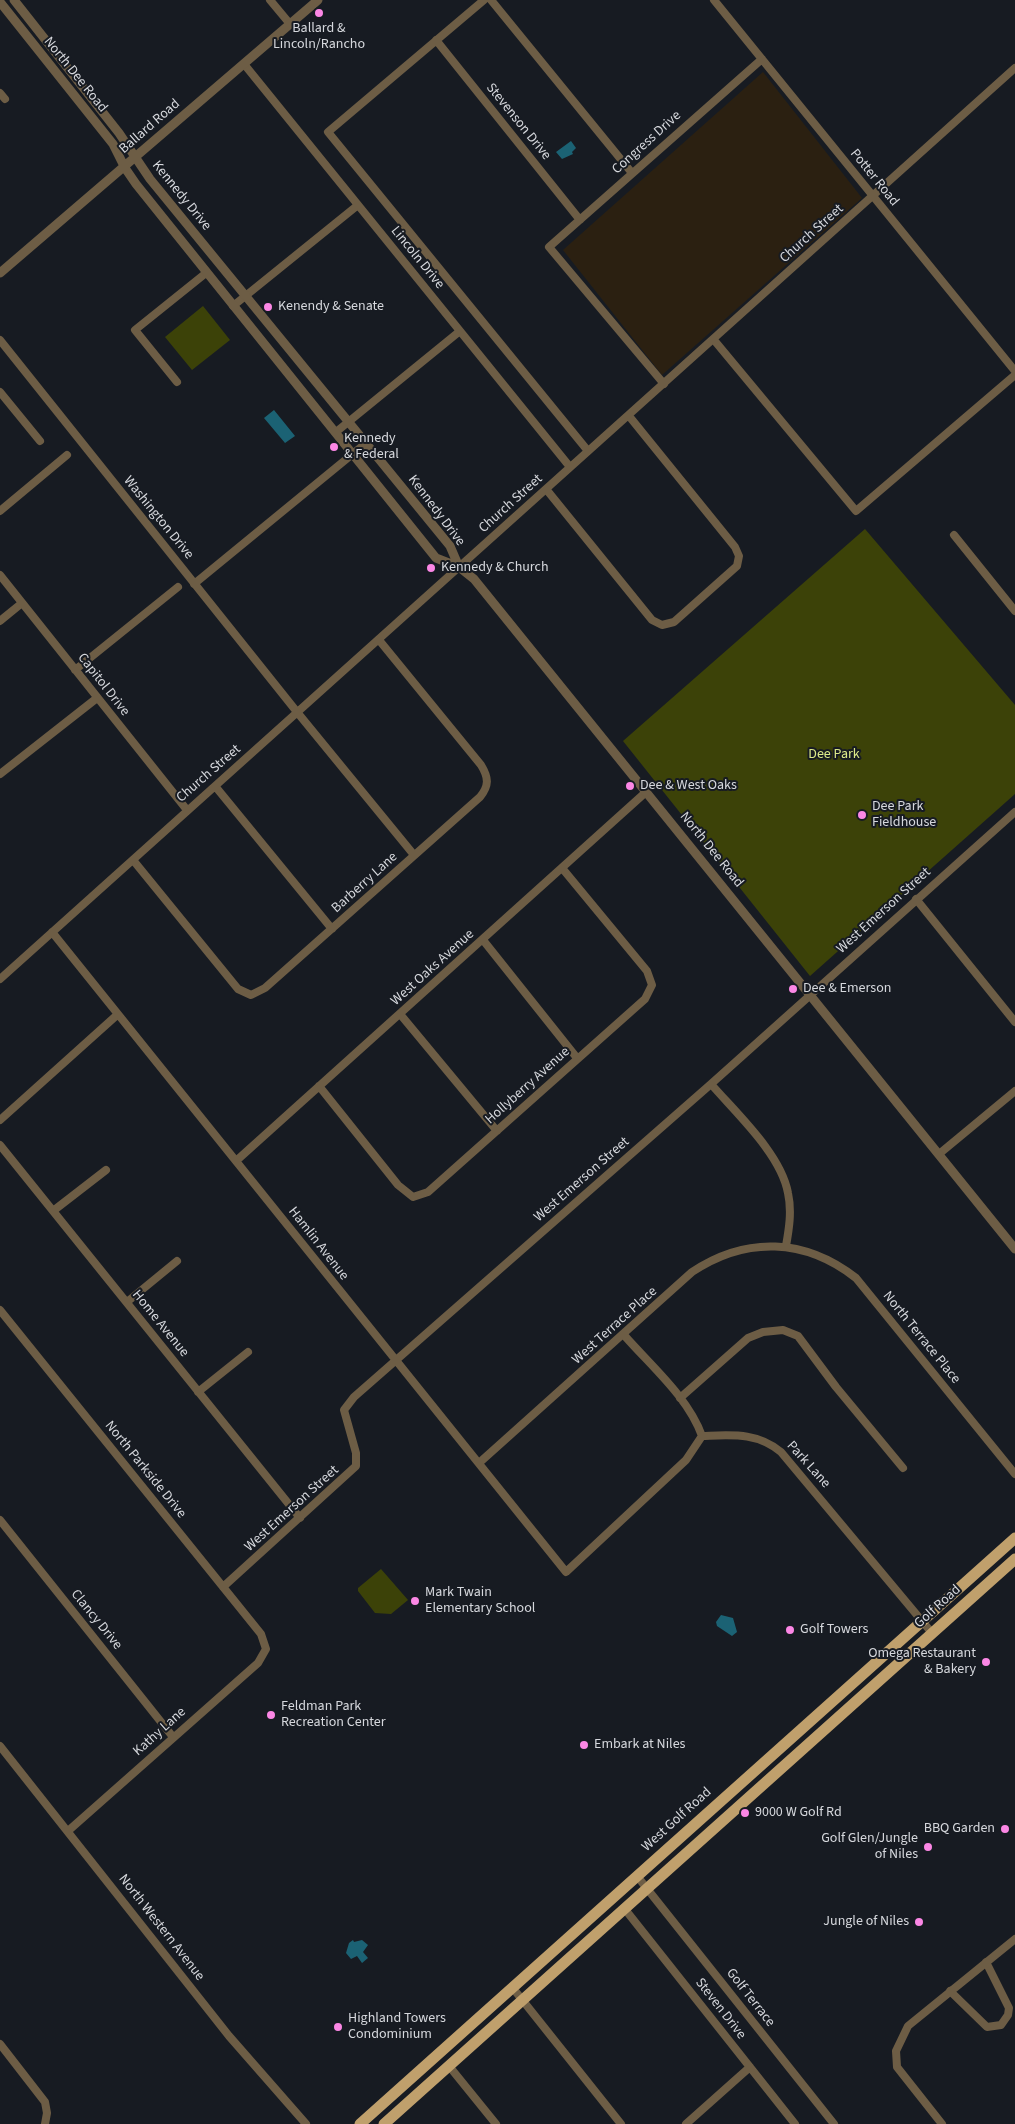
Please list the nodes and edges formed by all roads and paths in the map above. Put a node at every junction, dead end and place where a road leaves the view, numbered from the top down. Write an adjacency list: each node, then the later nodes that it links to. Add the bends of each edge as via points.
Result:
1 (14, 0): 13 (street, North Dee Road, via 119,133)
2 (270, 0): 8 (street)
3 (318, 0): 8 (street, Ballard Road)
4 (484, 0): 9 (street)
5 (491, 0): 15 (street)
6 (714, 0): 10 (street, Potter Road)
7 (0, 2): 14 (street, North Dee Road, via 113,144)
8 (290, 24): 11 (street, Ballard Road)
9 (436, 40): 18 (street, Stevenson Drive); 36 (street, Lincoln Drive, via 328,132)
10 (762, 59): 15 (street, Congress Drive); 16 (street, Potter Road)
11 (244, 64): 13 (street, Ballard Road); 17 (street, Lincoln Drive)
12 (1015, 68): 16 (street, Church Street)
13 (135, 159): 14 (street, Ballard Road); 21 (street, Kennedy Drive)
14 (124, 168): 19 (street, Kennedy Drive); 20 (street, Ballard Road)
15 (632, 174): 18 (street, Congress Drive)
16 (873, 196): 25 (street, Church Street); 26 (street, Potter Road)
17 (358, 205): 21 (street); 23 (street, Lincoln Drive)
18 (580, 220): 29 (street, Congress Drive, via 549,247)
19 (206, 273): 22 (street, Kennedy Drive); 28 (street, via 135,330)
20 (0, 274)
21 (244, 296): 22 (street); 32 (street, Kennedy Drive)
22 (233, 306): 33 (street, Kennedy Drive)
23 (460, 331): 32 (street); 39 (street, Lincoln Drive)
24 (0, 340): 45 (street, Washington Drive)
25 (714, 340): 27 (street, via 856,511); 29 (street, Church Street)
26 (1015, 371)
27 (1015, 375)
28 (176, 382)
29 (664, 384): 31 (street, Church Street)
30 (0, 392): 34 (street)
31 (629, 416): 36 (street, Church Street); 40 (street, via 739,556 737,566 674,622 662,625 652,620)
32 (348, 422): 33 (street); 35 (street, Kennedy Drive)
33 (336, 432): 37 (street, Kennedy Drive)
34 (40, 441)
35 (366, 443): 37 (street); 43 (street, Kennedy Drive, via 450,546)
36 (588, 452): 39 (street, Church Street)
37 (353, 453): 43 (street, Kennedy Drive, via 436,558); 45 (street)
38 (67, 455): 41 (street)
39 (570, 467): 40 (street, Church Street)
40 (546, 489): 43 (street, Church Street)
41 (0, 511)
42 (954, 535): 48 (street)
43 (459, 567): 50 (street, Church Street); 56 (street, North Dee Road, via 474,579)
44 (0, 576): 47 (street, Capitol Drive)
45 (194, 584): 53 (street, Washington Drive)
46 (178, 587): 51 (street)
47 (22, 603): 49 (street); 51 (street, Capitol Drive)
48 (1015, 610)
49 (0, 621)
50 (379, 640): 53 (street, Church Street); 59 (street, Barberry Lane, via 481,765 488,782 480,797)
51 (75, 670): 52 (street, Capitol Drive)
52 (97, 698): 54 (street); 57 (street, Capitol Drive)
53 (297, 712): 55 (street, Church Street); 59 (street, Washington Drive)
54 (0, 774)
55 (215, 786): 57 (street, Church Street); 63 (street)
56 (646, 792): 61 (street, West Oaks Avenue); 67 (street, North Dee Road)
57 (187, 810): 60 (street, Church Street)
58 (1015, 812): 62 (street, West Emerson Street)
59 (414, 855): 63 (street, Barberry Lane)
60 (134, 860): 63 (street, Barberry Lane, via 238,989 251,994 265,988); 64 (street, Church Street)
61 (562, 868): 65 (street, West Oaks Avenue); 71 (street, Hollyberry Avenue, via 648,971 652,985 645,999)
62 (916, 899): 67 (street, West Emerson Street); 70 (street)
63 (332, 930)
64 (52, 932): 66 (street, Church Street); 69 (street, Hamlin Avenue)
65 (482, 940): 68 (street, West Oaks Avenue); 71 (street)
66 (0, 979)
67 (810, 994): 72 (street, West Emerson Street); 78 (street, North Dee Road)
68 (400, 1014): 73 (street, West Oaks Avenue); 76 (street)
69 (118, 1016): 75 (street); 79 (street, Hamlin Avenue)
70 (1015, 1022)
71 (577, 1058): 76 (street, Hollyberry Avenue)
72 (711, 1084): 82 (street, via 767,1150 784,1179 790,1209); 89 (street, West Emerson Street)
73 (319, 1086): 76 (street, Hollyberry Avenue, via 398,1185 413,1198 428,1192); 79 (street, West Oaks Avenue)
74 (1015, 1091): 78 (street)
75 (0, 1120)
76 (497, 1131)
77 (0, 1145): 81 (street, Home Avenue)
78 (939, 1154): 83 (street, North Dee Road)
79 (236, 1160): 89 (street, Hamlin Avenue)
80 (106, 1170): 81 (street)
81 (53, 1211): 85 (street, Home Avenue)
82 (786, 1246): 87 (street, West Terrace Place, via 742,1250 708,1262 692,1272); 95 (street, North Terrace Place, via 818,1254 856,1278)
83 (1015, 1248)
84 (178, 1261): 85 (street)
85 (127, 1302): 90 (street, Home Avenue)
86 (1, 1314): 100 (street, North Parkside Drive)
87 (624, 1336): 91 (street); 93 (street, West Terrace Place)
88 (248, 1352): 90 (street)
89 (395, 1361): 93 (street, Hamlin Avenue); 96 (street, West Emerson Street, via 344,1410 356,1453 356,1466)
90 (198, 1392): 96 (street, Home Avenue)
91 (680, 1398): 92 (street, via 692,1413); 94 (street, via 748,1338 763,1332 783,1330 798,1336 836,1388)
92 (702, 1436): 93 (street, Hamlin Avenue, via 686,1460 566,1572); 101 (street, Park Lane, via 755,1437 781,1452)
93 (480, 1463)
94 (903, 1468)
95 (1015, 1474)
96 (300, 1518): 100 (street, West Emerson Street)
97 (0, 1520): 104 (street, Clancy Drive)
98 (1015, 1538): 101 (main road, West Golf Road)
99 (1012, 1562): 102 (main road, Golf Road)
100 (223, 1587): 103 (street, North Parkside Drive, via 261,1634)
101 (922, 1621): 102 (street, Park Lane); 107 (main road, West Golf Road)
102 (932, 1633): 108 (main road, Golf Road)
103 (266, 1649): 104 (street, Kathy Lane, via 258,1663)
104 (173, 1737): 106 (street, Kathy Lane)
105 (0, 1746): 106 (street, North Western Avenue)
106 (68, 1831): 119 (street, North Western Avenue, via 229,2036)
107 (637, 1876): 108 (street, Golf Terrace); 112 (main road, West Golf Road)
108 (647, 1888): 109 (main road); 126 (street, Golf Terrace)
109 (624, 1908): 114 (main road); 117 (street, Steven Drive)
110 (1015, 1939): 111 (street)
111 (986, 1962): 113 (street); 113 (street, via 1009,2008 1002,2026 987,2027)
112 (512, 1987): 114 (street); 120 (main road, West Golf Road)
113 (950, 1991): 127 (street, via 908,2026 896,2051 897,2067)
114 (521, 2001): 116 (main road); 123 (street)
115 (0, 2044): 118 (street, via 45,2102)
116 (449, 2066): 121 (main road); 122 (street)
117 (750, 2067): 124 (street); 125 (street, Steven Drive)
118 (45, 2124)
119 (306, 2124)
120 (360, 2124)
121 (384, 2124)
122 (496, 2124)
123 (620, 2124)
124 (686, 2124)
125 (795, 2124)
126 (834, 2124)
127 (942, 2124)

